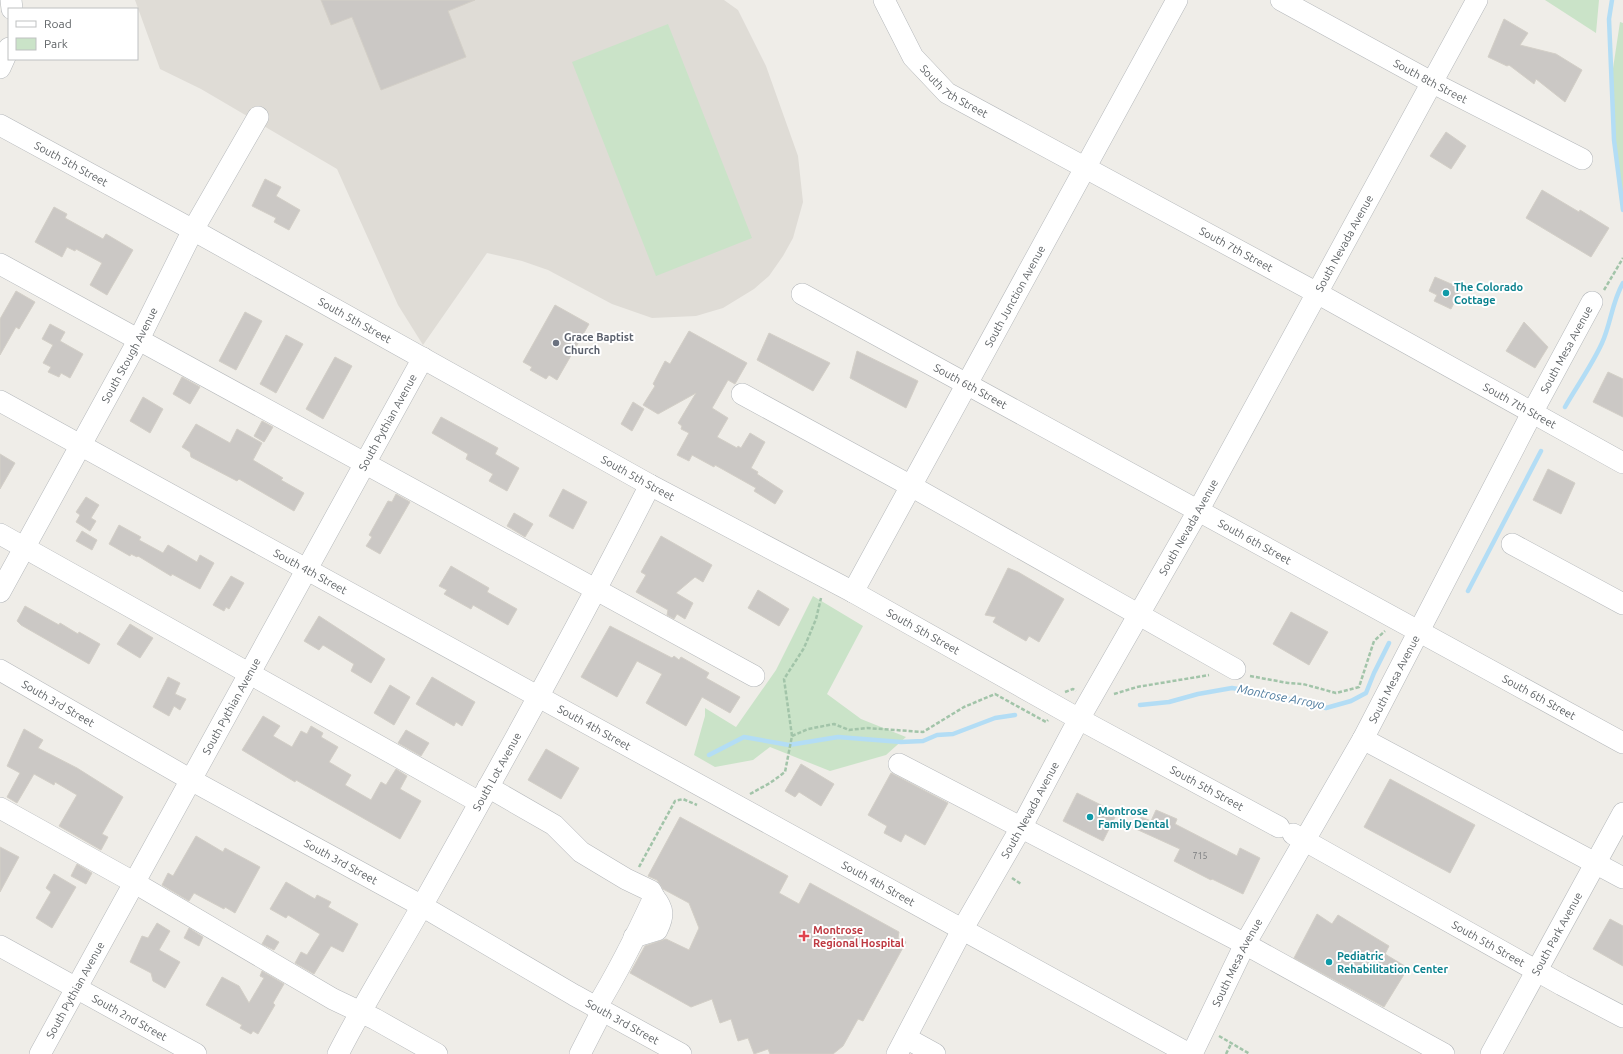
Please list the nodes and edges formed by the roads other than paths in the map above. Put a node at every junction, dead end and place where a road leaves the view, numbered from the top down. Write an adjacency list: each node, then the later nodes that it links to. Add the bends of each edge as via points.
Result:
1 (884, 0): 11 (street, South 7th Street, via 913,57 947,92)
2 (1177, 0): 11 (street, South Junction Avenue)
3 (1281, 0): 7 (street, South 8th Street)
4 (1477, 0): 7 (street, South Nevada Avenue)
5 (8, 50): 6 (street)
6 (0, 68)
7 (1431, 82): 10 (street, South 8th Street); 14 (street, South Nevada Avenue)
8 (258, 117): 12 (street, South Stough Avenue)
9 (0, 125): 12 (street, South 5th Street)
10 (1582, 159)
11 (1085, 167): 14 (street, South 7th Street); 19 (street, South Junction Avenue)
12 (194, 230): 17 (street, South Stough Avenue); 18 (street, South 5th Street)
13 (0, 264): 17 (street)
14 (1317, 293): 22 (street, South 7th Street); 28 (street, South Nevada Avenue)
15 (802, 294): 19 (street, South 6th Street)
16 (1597, 299): 22 (street, South Mesa Avenue)
17 (139, 340): 23 (street, South Stough Avenue); 25 (street)
18 (423, 358): 25 (street, South Pythian Avenue); 26 (street, South 5th Street)
19 (968, 384): 27 (street, South Junction Avenue); 28 (street, South 6th Street)
20 (742, 394): 27 (street)
21 (0, 401): 23 (street, South 4th Street)
22 (1532, 413): 24 (street, South 7th Street); 38 (street, South Mesa Avenue)
23 (80, 445): 31 (street, South Stough Avenue); 32 (street, South 4th Street)
24 (1623, 463)
25 (366, 464): 32 (street, South Pythian Avenue); 33 (street)
26 (650, 485): 33 (street, South Lot Avenue); 35 (street, South 5th Street)
27 (911, 486): 35 (street, South Junction Avenue); 37 (street)
28 (1198, 511): 37 (street, South Nevada Avenue); 38 (street, South 6th Street)
29 (0, 534): 31 (street)
30 (1512, 544): 36 (street)
31 (24, 548): 34 (street, South Stough Avenue); 41 (street)
32 (307, 570): 41 (street, South Pythian Avenue); 43 (street, South 4th Street)
33 (596, 590): 42 (street); 43 (street, South Lot Avenue)
34 (0, 592)
35 (853, 592): 44 (street, South 5th Street)
36 (1623, 604)
37 (1139, 614): 40 (street); 44 (street, South Nevada Avenue)
38 (1420, 631): 45 (street, South Mesa Avenue); 46 (street, South 6th Street)
39 (0, 670): 48 (street, South 3rd Street)
40 (1242, 672)
41 (250, 674): 48 (street, South Pythian Avenue); 49 (street)
42 (754, 676)
43 (538, 696): 49 (street, South Lot Avenue); 58 (street, South 4th Street)
44 (1079, 719): 52 (street, South Nevada Avenue); 53 (street, South 5th Street)
45 (1363, 739): 53 (street, South Mesa Avenue); 54 (street)
46 (1623, 743)
47 (899, 764): 52 (street)
48 (191, 780): 56 (street, South Pythian Avenue); 57 (street, South 3rd Street)
49 (483, 794): 57 (street, South Lot Avenue); 63 (street, via 554,825 581,852 652,891 654,897)
50 (0, 808): 56 (street)
51 (1623, 813): 54 (street, South Park Avenue)
52 (1022, 826): 58 (street, South Nevada Avenue); 59 (street)
53 (1292, 834): 59 (street, South Mesa Avenue); 61 (street, South 5th Street)
54 (1596, 863): 55 (street); 61 (street, South Park Avenue)
55 (1623, 878)
56 (135, 883): 62 (street, South Pythian Avenue); 64 (street)
57 (422, 906): 63 (street, South 3rd Street); 64 (street, South Lot Avenue)
58 (962, 930): 66 (street, South Nevada Avenue); 74 (street, South 4th Street)
59 (1245, 944): 75 (street, South Mesa Avenue); 76 (street)
60 (0, 946): 62 (street, South 2nd Street)
61 (1537, 970): 65 (street, South 5th Street); 77 (street, South Park Avenue)
62 (77, 988): 67 (street, South Pythian Avenue); 68 (street, South 2nd Street)
63 (599, 1010): 71 (street); 72 (street, South 3rd Street)
64 (359, 1012): 69 (street, South Lot Avenue); 70 (street)
65 (1623, 1017)
66 (902, 1046): 73 (street)
67 (40, 1054)
68 (196, 1054)
69 (338, 1054)
70 (437, 1054)
71 (580, 1054)
72 (681, 1054)
73 (935, 1054)
74 (1189, 1054)
75 (1192, 1054)
76 (1444, 1054)
77 (1491, 1054)

